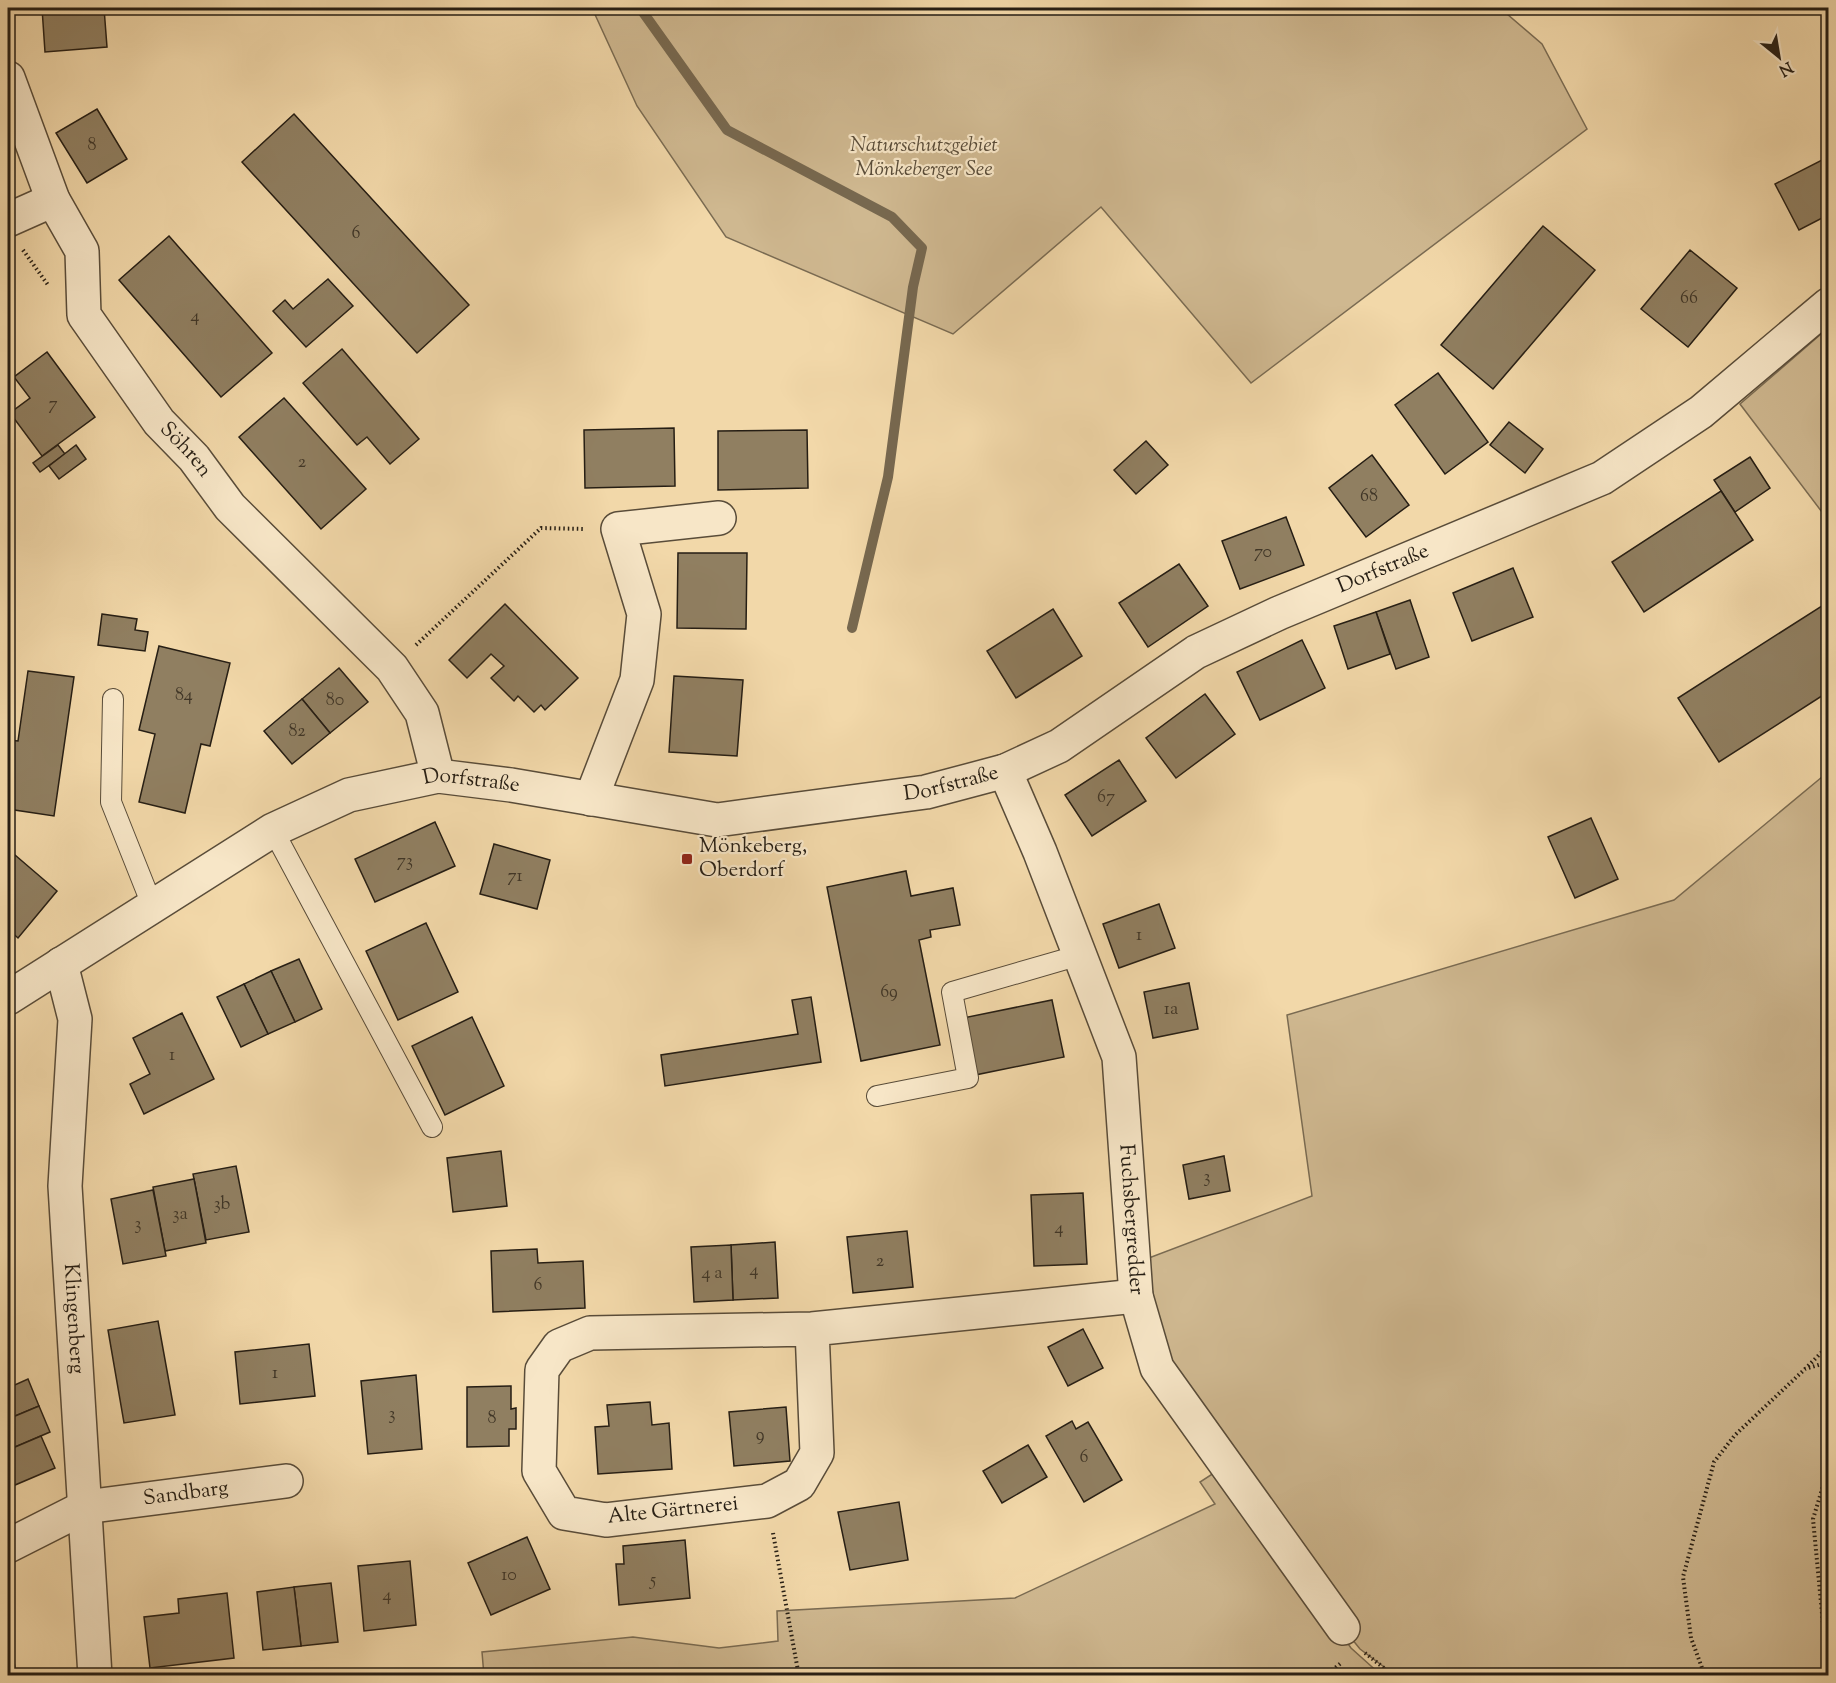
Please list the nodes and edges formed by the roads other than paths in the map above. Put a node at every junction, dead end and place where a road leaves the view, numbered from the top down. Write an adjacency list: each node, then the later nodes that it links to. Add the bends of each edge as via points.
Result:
1 (8, 78): 2 (street)
2 (53, 200): 3 (street); 8 (street, Söhren, via 82,251 84,315 159,422 194,458 230,507 392,668 422,713)
3 (13, 231)
4 (1828, 305): 7 (street, Dorfstraße, via 1701,412 1602,478 1279,613 1196,652 1059,746)
5 (718, 518): 9 (street, via 618,529 644,614 637,681)
6 (113, 699): 11 (lane, via 111,802)
7 (1005, 771): 9 (street, Dorfstraße, via 926,792 717,820); 12 (street, Fuchsbergredder)
8 (438, 776): 9 (street, Dorfstraße); 10 (street, Dorfstraße, via 349,795)
9 (591, 799)
10 (273, 830): 11 (street, Dorfstraße); 16 (lane)
11 (152, 905): 13 (street, Dorfstraße)
12 (1080, 955): 15 (lane, via 952,992 968,1078); 17 (street, Fuchsbergredder, via 1119,1057)
13 (61, 964): 14 (street, Dorfstraße); 20 (street, Klingenberg, via 75,1019 65,1186)
14 (8, 998)
15 (877, 1096)
16 (432, 1127)
17 (1136, 1296): 18 (street, Alte Gärtnerei); 22 (street, Fuchsbergredder, via 1157,1368)
18 (812, 1329): 18 (street, Alte Gärtnerei, via 590,1333 559,1346 542,1370 539,1471 564,1513 606,1520 767,1501 800,1484 817,1453)
19 (286, 1481): 20 (street, Sandbarg)
20 (85, 1507): 21 (street, Sandbarg); 23 (street, Klingenberg)
21 (8, 1546)
22 (1343, 1628)
23 (95, 1676)

